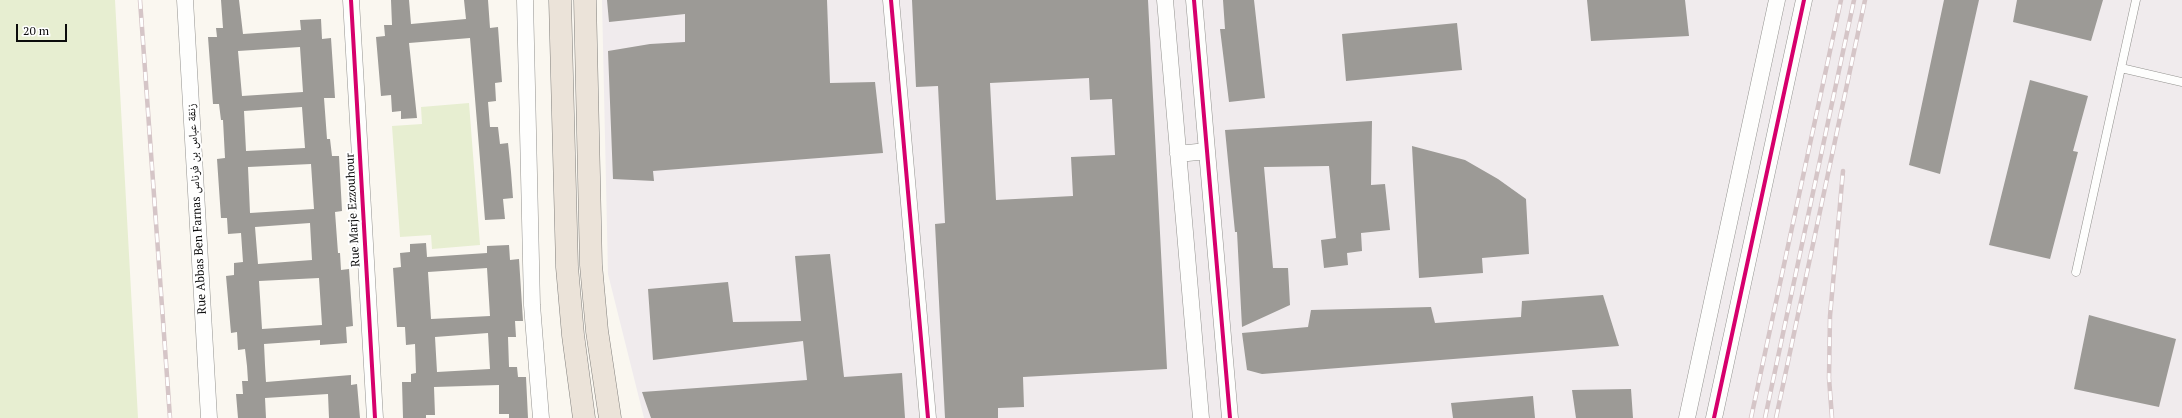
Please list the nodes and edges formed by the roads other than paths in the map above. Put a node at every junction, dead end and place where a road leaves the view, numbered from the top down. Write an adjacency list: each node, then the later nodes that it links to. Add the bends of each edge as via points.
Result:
1 (185, 0): 17 (street, Rue Abbas Ben Farnas زنقة عباس بن فرناس)
2 (351, 0): 18 (street, Rue Marje Ezzouhour)
3 (525, 0): 19 (street, via 532,305)
4 (560, 0): 20 (main road, via 567,267)
5 (585, 0): 21 (main road, via 591,265 597,331)
6 (891, 0): 22 (street)
7 (1165, 0): 15 (street)
8 (1194, 0): 14 (street)
9 (1777, 0): 25 (street)
10 (1804, 0): 26 (street)
11 (2136, 0): 12 (lane)
12 (2122, 68): 13 (lane); 16 (lane)
13 (2182, 82)
14 (1207, 151): 15 (street); 24 (street)
15 (1178, 154): 23 (street)
16 (2076, 272)
17 (209, 418)
18 (375, 418)
19 (541, 418)
20 (584, 418)
21 (610, 418)
22 (928, 418)
23 (1201, 418)
24 (1230, 418)
25 (1687, 418)
26 (1714, 418)

